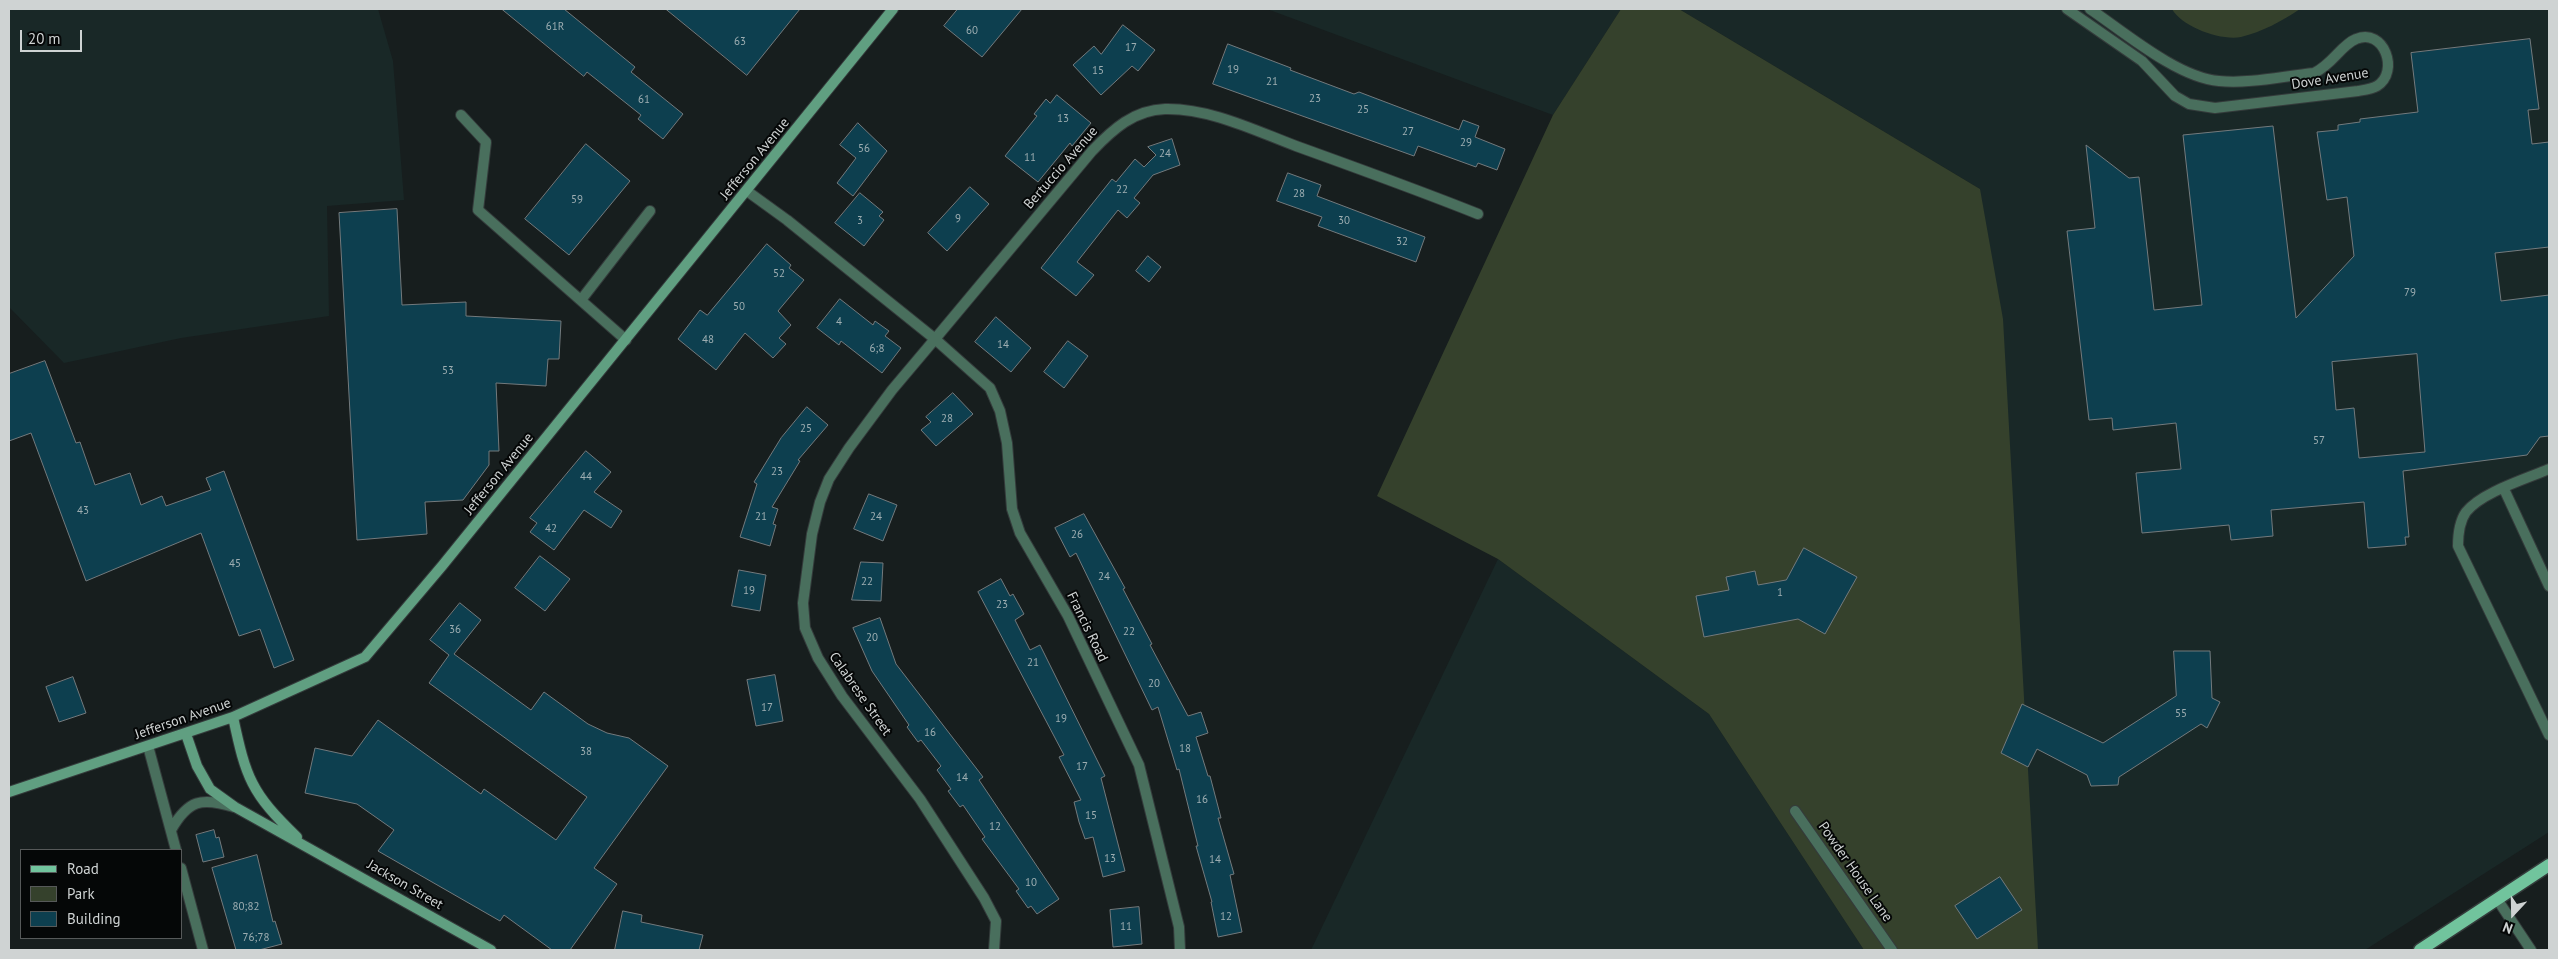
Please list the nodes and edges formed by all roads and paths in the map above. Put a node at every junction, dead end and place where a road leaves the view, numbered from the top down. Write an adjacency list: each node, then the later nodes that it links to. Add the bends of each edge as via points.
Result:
1 (893, 9): 5 (main road, Jefferson Avenue)
2 (2067, 9): 3 (street, Dove Avenue, via 2142,61 2175,96 2189,104 2215,108 2358,91 2378,86 2388,72 2387,55 2381,43 2371,37 2356,38 2325,68 2314,73 2217,81 2181,70)
3 (2090, 9)
4 (461, 115): 8 (street, via 486,142 478,210)
5 (747, 191): 9 (street); 10 (main road, Jefferson Avenue)
6 (650, 211): 8 (street)
7 (1478, 214): 9 (street, Bertuccio Avenue, via 1234,122 1165,109 1139,114 1114,128 1092,151)
8 (581, 300): 10 (street)
9 (935, 339): 29 (street, Calabrese Street, via 892,390 830,479 812,534 803,602 805,628 818,658 842,696 920,799 984,898 996,921); 30 (street, Francis Road, via 990,388 1000,411 1007,443 1012,509 1020,532 1068,616 1139,766 1179,927)
10 (626, 340): 14 (main road, Jefferson Avenue, via 365,657)
11 (2549, 469): 12 (street)
12 (2504, 489): 13 (street); 16 (street, via 2479,501 2466,513 2459,529 2458,546)
13 (2549, 586)
14 (233, 717): 15 (main road, Jefferson Avenue); 22 (main road, Jackson Street, via 243,762 253,788 270,811)
15 (186, 734): 17 (main road, Jefferson Avenue); 19 (main road, Jackson Street, via 197,766 210,789)
16 (2549, 735)
17 (148, 746): 18 (main road, Jefferson Avenue); 21 (street)
18 (9, 792)
19 (235, 807): 21 (street, via 216,801 191,805 180,814); 22 (main road, Jackson Street)
20 (1795, 811): 31 (street, Powder House Lane)
21 (171, 830): 23 (street)
22 (304, 844): 28 (main road, Jackson Street)
23 (176, 849)
24 (2549, 865): 26 (main road)
25 (182, 872): 27 (street)
26 (2497, 899): 32 (main road); 33 (street)
27 (203, 950)
28 (491, 950)
29 (994, 950)
30 (1180, 950)
31 (1892, 950)
32 (2420, 950)
33 (2531, 950)

